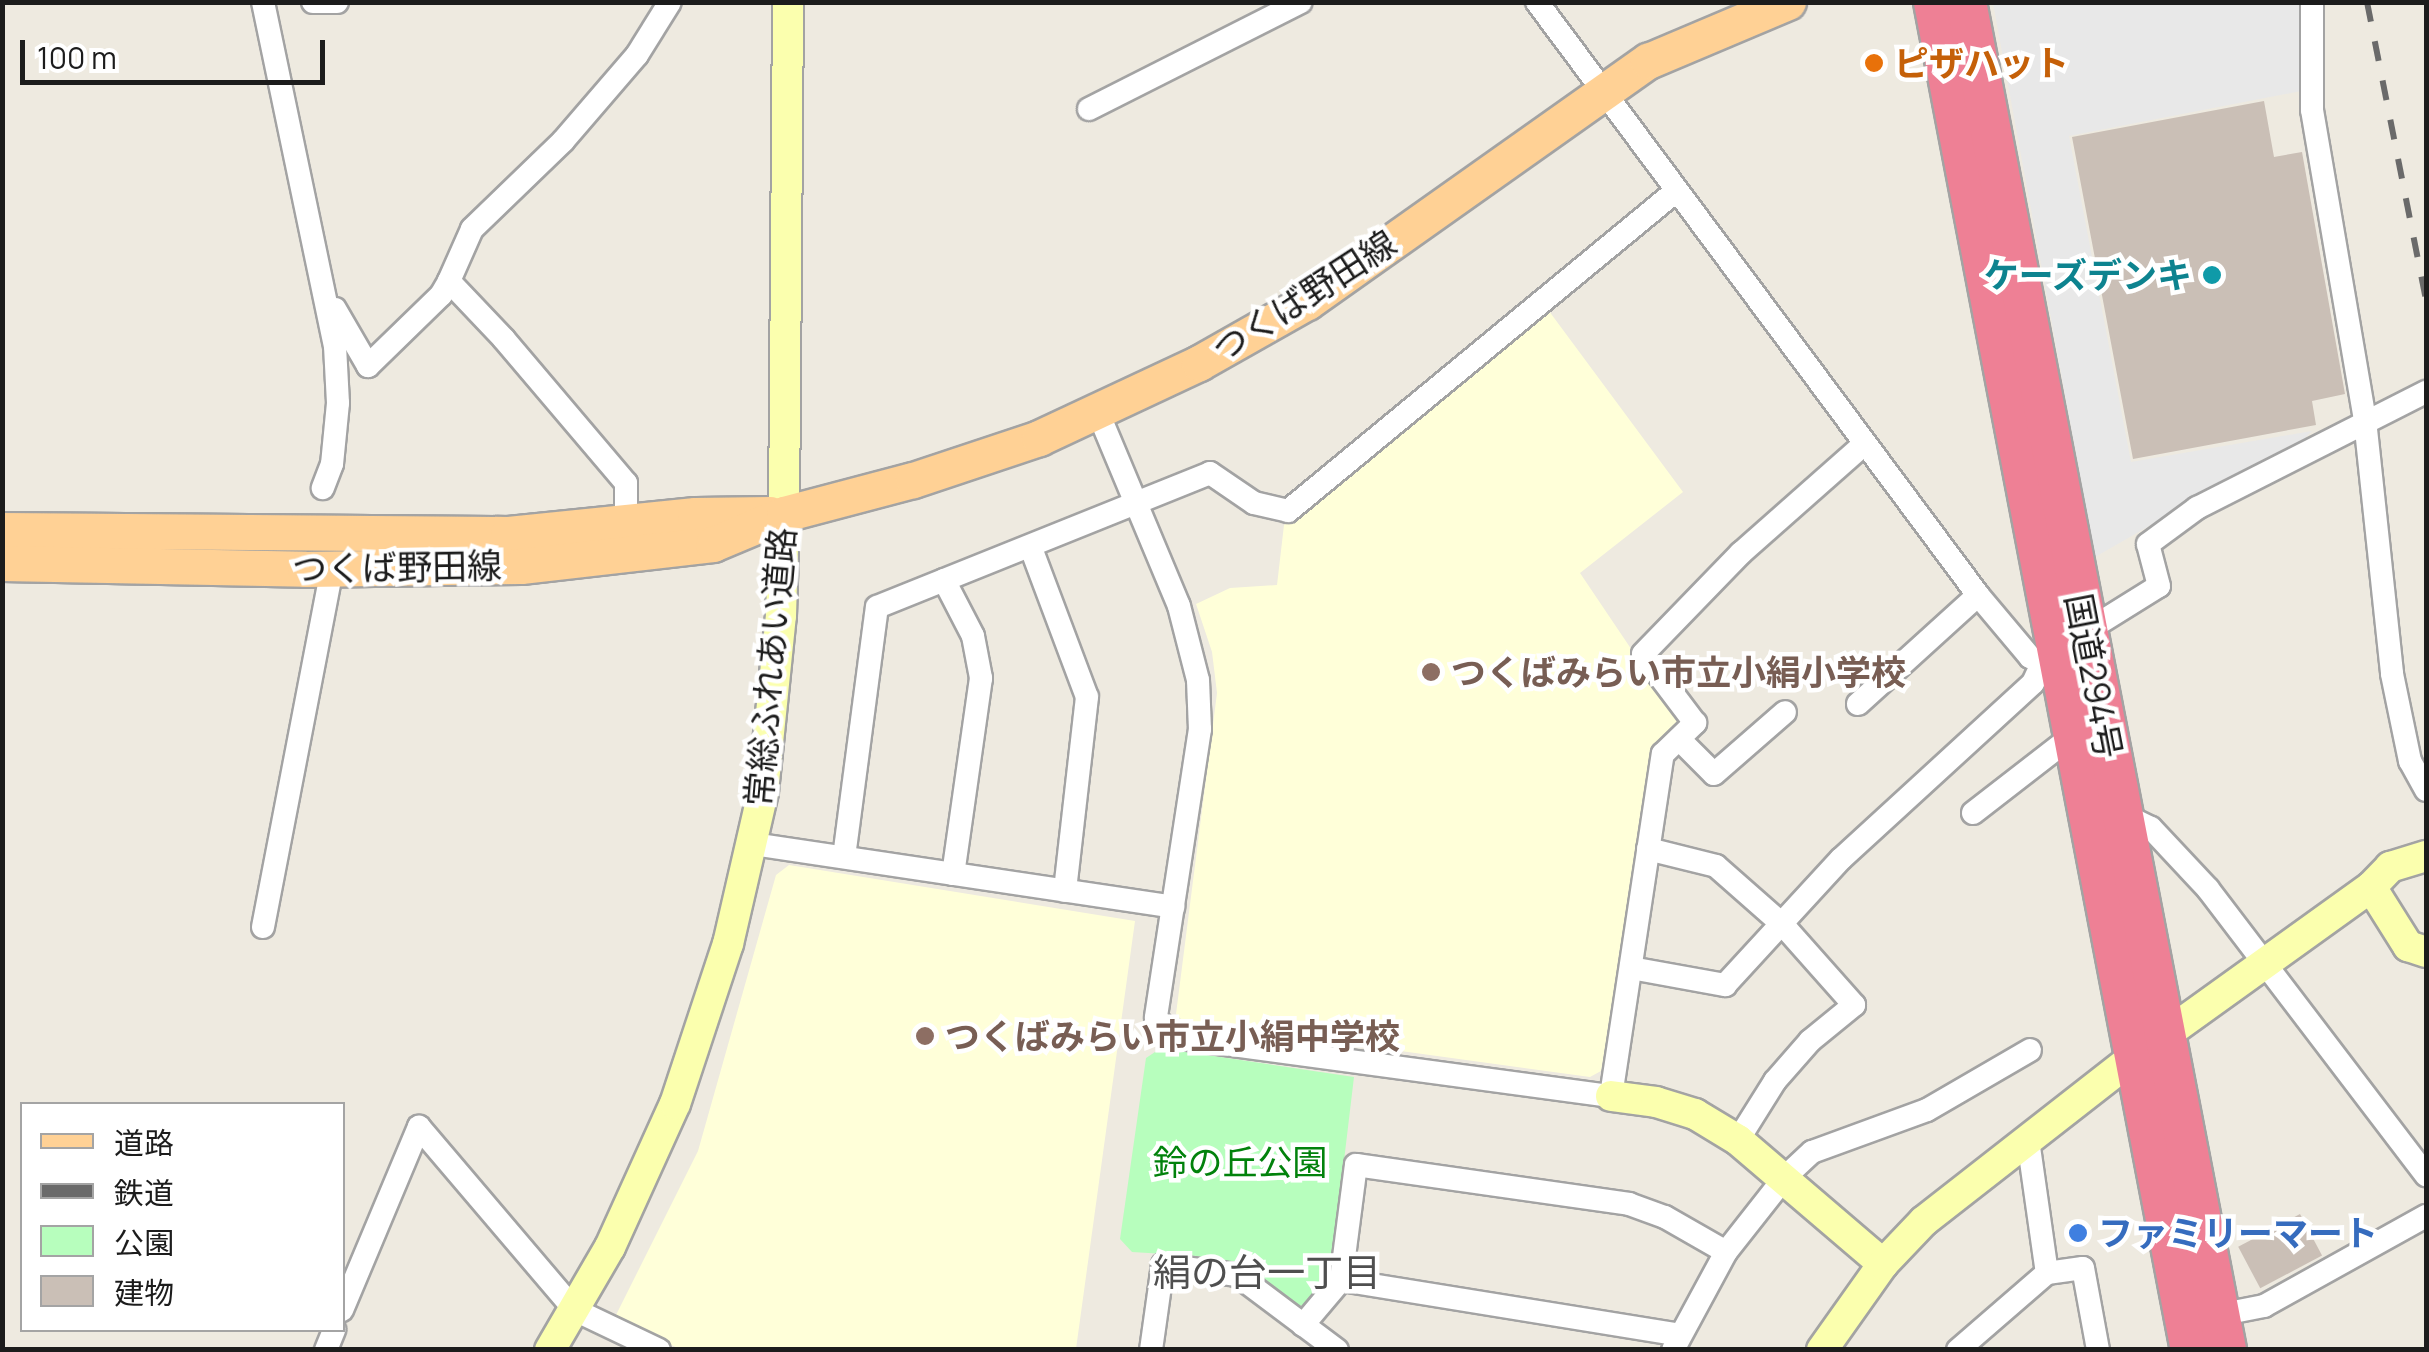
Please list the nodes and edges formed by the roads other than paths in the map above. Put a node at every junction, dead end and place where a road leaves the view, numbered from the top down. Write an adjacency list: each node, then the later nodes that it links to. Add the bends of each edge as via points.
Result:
1 (263, 2): 16 (street)
2 (313, 2): 3 (street)
3 (337, 2)
4 (670, 2): 15 (street, via 636,55 562,141 472,229)
5 (788, 2): 23 (street, 常総ふれあい道路)
6 (1301, 2): 13 (street)
7 (1537, 2): 12 (street)
8 (1788, 2): 12 (main road, つくば野田線, via 1648,61)
9 (1934, 2): 32 (highway, 国道294号)
10 (1966, 2): 31 (highway, 国道294号)
11 (2312, 2): 19 (street, via 2312,110)
12 (1601, 90): 14 (street); 18 (main road, つくば野田線, via 1307,302)
13 (1089, 109)
14 (1676, 191): 20 (street); 22 (street, via 1288,512 1254,502 1210,473)
15 (449, 281): 16 (street, via 368,366); 24 (street, via 626,483)
16 (326, 293): 21 (street, via 338,403)
17 (2426, 392): 19 (street)
18 (1098, 410): 22 (street); 23 (main road, つくば野田線, via 964,464)
19 (2365, 420): 31 (street, via 2196,508 2148,544 2159,586); 37 (street, via 2392,674 2410,762)
20 (1863, 445): 30 (street); 36 (street, via 1741,552 1643,654 1695,722)
21 (323, 488)
22 (1138, 502): 26 (street); 47 (street, via 1180,606 1198,680 1200,728)
23 (784, 514): 24 (main road, つくば野田線, via 695,515); 27 (main road, つくば野田線, via 712,544 617,558 521,566); 40 (street, 常総ふれあい道路, via 772,728)
24 (626, 525): 27 (main road, つくば野田線)
25 (2, 530): 27 (main road, つくば野田線)
26 (1031, 548): 29 (street); 46 (street, via 1087,697)
27 (315, 557): 28 (main road, つくば野田線); 49 (street)
28 (2, 563)
29 (944, 580): 43 (street, via 877,607); 44 (street, via 974,636 980,678)
30 (1978, 595): 32 (street, via 2030,657); 33 (street)
31 (2085, 632): 39 (highway, 国道294号)
32 (2053, 668): 35 (highway, 国道294号); 48 (street, via 1841,859)
33 (1858, 704)
34 (1785, 712): 36 (street, via 1714,774)
35 (2075, 734): 38 (street); 55 (highway, 国道294号)
36 (1679, 740): 41 (street, via 1662,754)
37 (2426, 790)
38 (1974, 813)
39 (2120, 813): 51 (street, via 2151,828); 53 (highway, 国道294号)
40 (753, 844): 43 (street); 67 (street, 常総ふれあい道路, via 728,944 674,1104)
41 (1648, 849): 48 (street, via 1716,866); 52 (street)
42 (2426, 856): 45 (street, via 2390,867)
43 (844, 858): 44 (street)
44 (954, 874): 46 (street)
45 (2372, 887): 50 (street, via 2408,946); 51 (street)
46 (1065, 891): 47 (street)
47 (1173, 908): 56 (street, via 1156,1018 1173,1037)
48 (1782, 925): 52 (street, via 1725,985); 57 (street, via 1854,1005 1774,1081)
49 (264, 927)
50 (2426, 952)
51 (2267, 963): 53 (street); 59 (street)
52 (1631, 968): 56 (street)
53 (2166, 1035): 55 (street); 69 (highway, 国道294号)
54 (2030, 1050): 60 (street, via 1927,1110 1812,1152)
55 (2133, 1058): 58 (street); 69 (highway, 国道294号)
56 (1611, 1096): 57 (street, via 1695,1114)
57 (1738, 1140): 60 (street)
58 (2028, 1140): 63 (street, via 1924,1221); 64 (street)
59 (2426, 1175)
60 (1785, 1177): 62 (street); 63 (street)
61 (2426, 1216): 69 (street)
62 (1726, 1252): 65 (street, via 1629,1204 1356,1165); 70 (street)
63 (1883, 1264): 75 (street)
64 (2047, 1273): 76 (street); 77 (street, via 2083,1268)
65 (1340, 1280): 68 (street); 70 (street)
66 (345, 1303): 67 (street, via 419,1127)
67 (575, 1310): 71 (street, 常総ふれあい道路); 72 (street)
68 (1304, 1325): 73 (street, via 1237,1275 1164,1265); 74 (street)
69 (2205, 1334)
70 (1676, 1342)
71 (550, 1350)
72 (659, 1350)
73 (1151, 1350)
74 (1336, 1350)
75 (1822, 1350)
76 (1958, 1350)
77 (2098, 1350)

